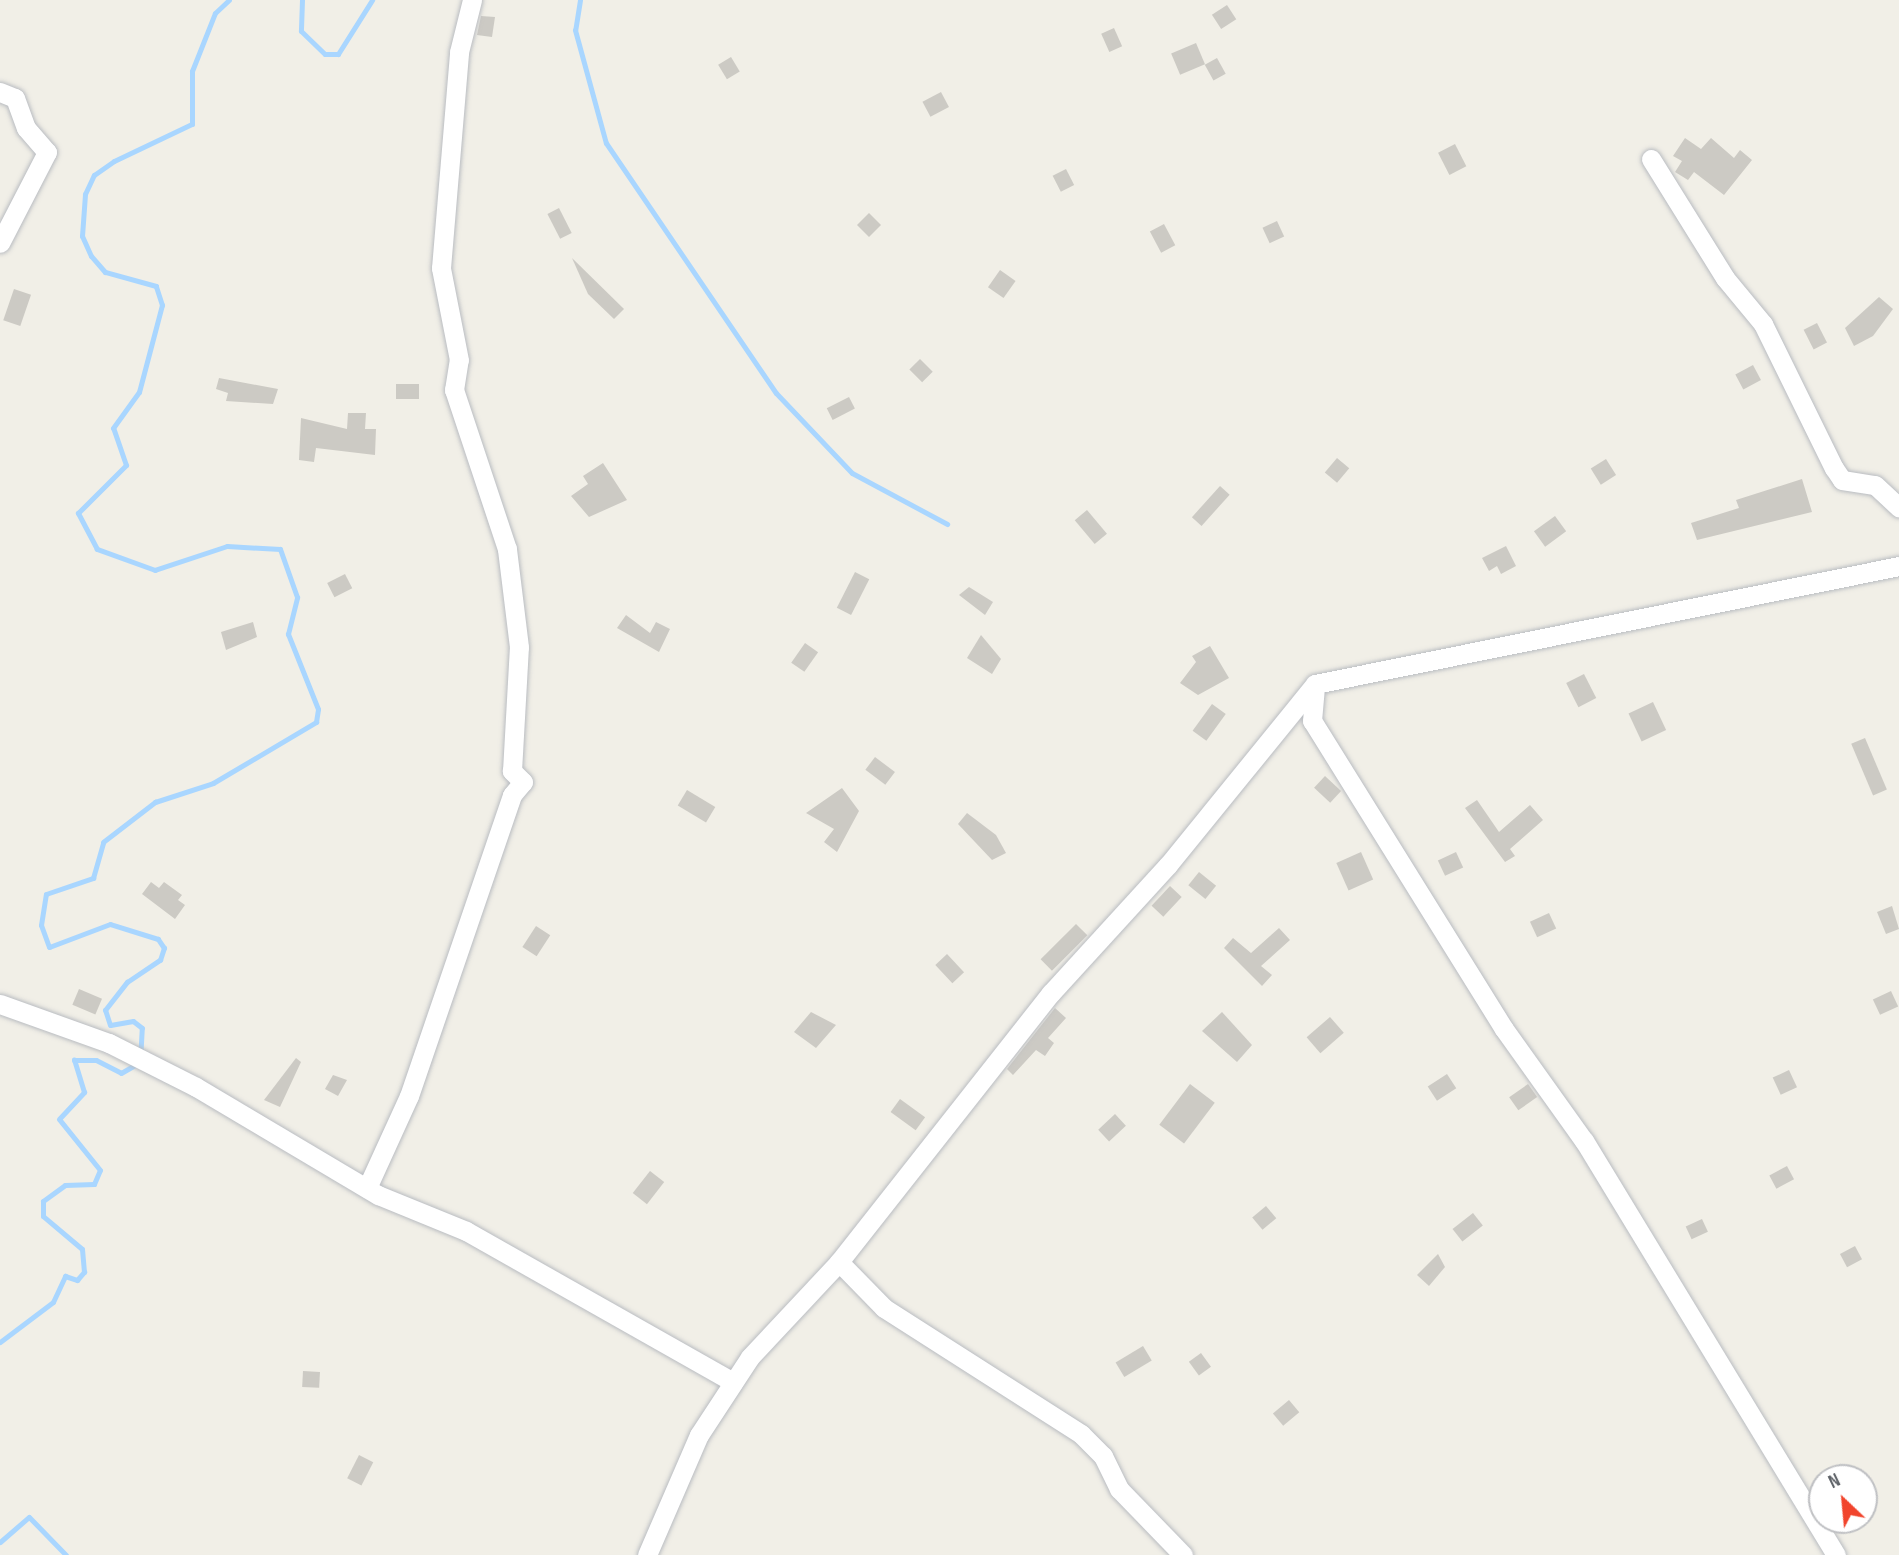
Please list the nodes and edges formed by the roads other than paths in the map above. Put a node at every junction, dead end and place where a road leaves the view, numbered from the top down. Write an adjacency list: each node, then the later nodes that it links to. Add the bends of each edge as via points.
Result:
1 (472, 0): 9 (street, via 459,52 441,268 456,338 454,390 508,549 519,647 512,771 523,782 477,892 473,923 409,1096)
2 (0, 92): 4 (street, via 15,98 26,128 47,152)
3 (1651, 159): 5 (street, via 1725,278 1763,324 1838,474 1875,485)
4 (0, 243)
5 (1899, 507)
6 (1899, 566): 7 (street)
7 (1315, 684): 10 (street, via 1168,865 1051,993); 14 (street, via 1312,721 1504,1029 1584,1141)
8 (0, 1004): 9 (street, via 120,1048)
9 (368, 1188): 11 (street, via 489,1243)
10 (839, 1262): 11 (street); 13 (street, via 884,1308 1081,1434 1103,1456 1119,1489)
11 (733, 1382): 12 (street, via 699,1435)
12 (647, 1555)
13 (1183, 1555)
14 (1836, 1555)

